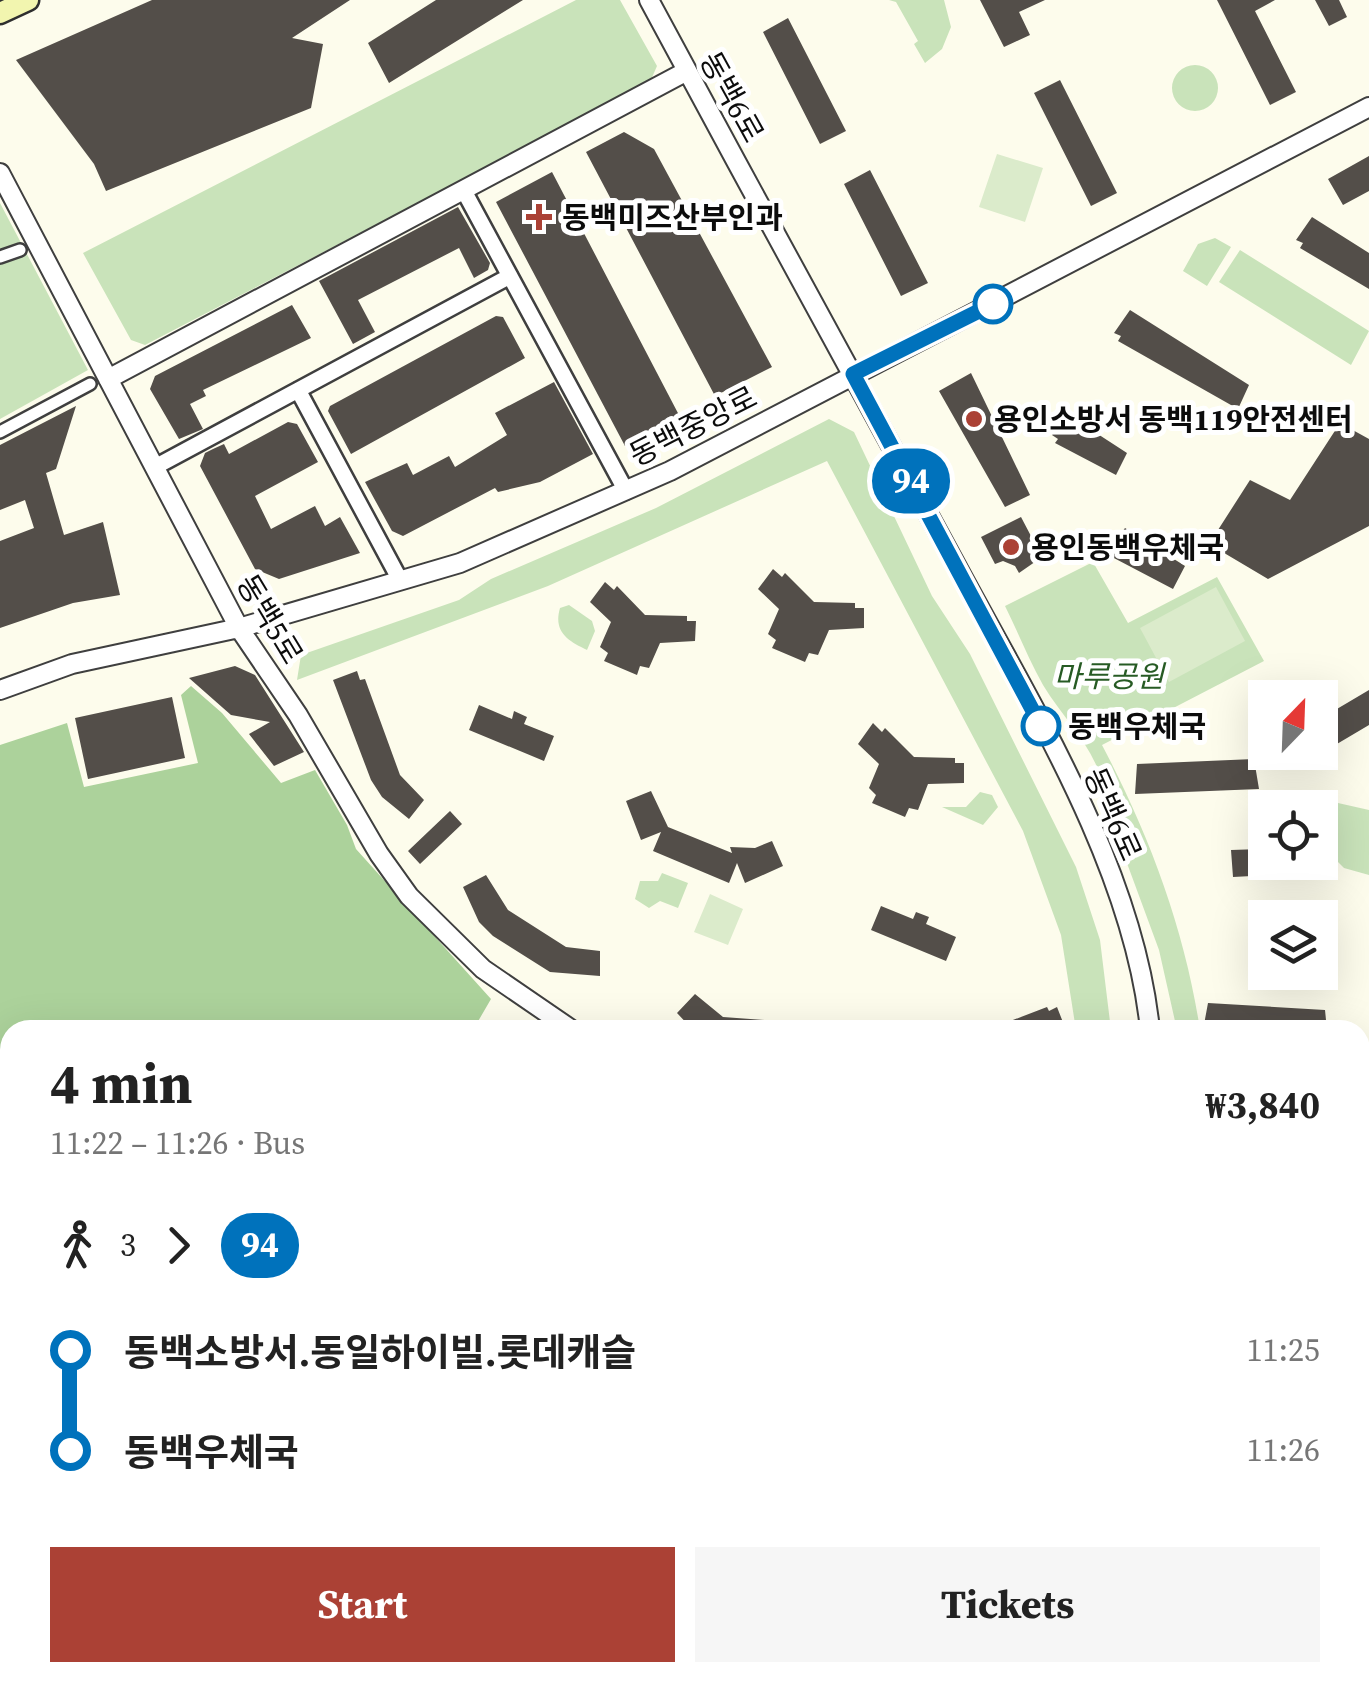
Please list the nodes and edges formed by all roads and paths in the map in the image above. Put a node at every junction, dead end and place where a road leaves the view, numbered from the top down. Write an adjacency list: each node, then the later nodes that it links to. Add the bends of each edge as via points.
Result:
1 (648, 0): 4 (street, 동백6로)
2 (26, 1): 3 (main road)
3 (0, 16)
4 (686, 71): 7 (street); 11 (street, 동백6로)
5 (1369, 106): 11 (street, 동백중앙로)
6 (0, 174): 12 (street, 동백5로)
7 (464, 191): 10 (street); 12 (street)
8 (20, 250): 9 (street)
9 (0, 257)
10 (510, 276): 13 (street); 16 (street)
11 (853, 374): 16 (street, 동백중앙로); 21 (street, 동백6로, via 1092,830 1136,951)
12 (99, 381): 14 (street); 15 (street, 동백5로)
13 (298, 390): 15 (street); 17 (street)
14 (0, 432)
15 (154, 467): 18 (street, 동백5로)
16 (626, 491): 17 (street, 동백중앙로, via 460,563)
17 (400, 580): 18 (street, 동백중앙로)
18 (239, 628): 19 (street, 동백중앙로, via 102,656); 20 (street, 동백5로, via 408,896 484,969)
19 (0, 690)
20 (558, 1020)
21 (1148, 1020)

